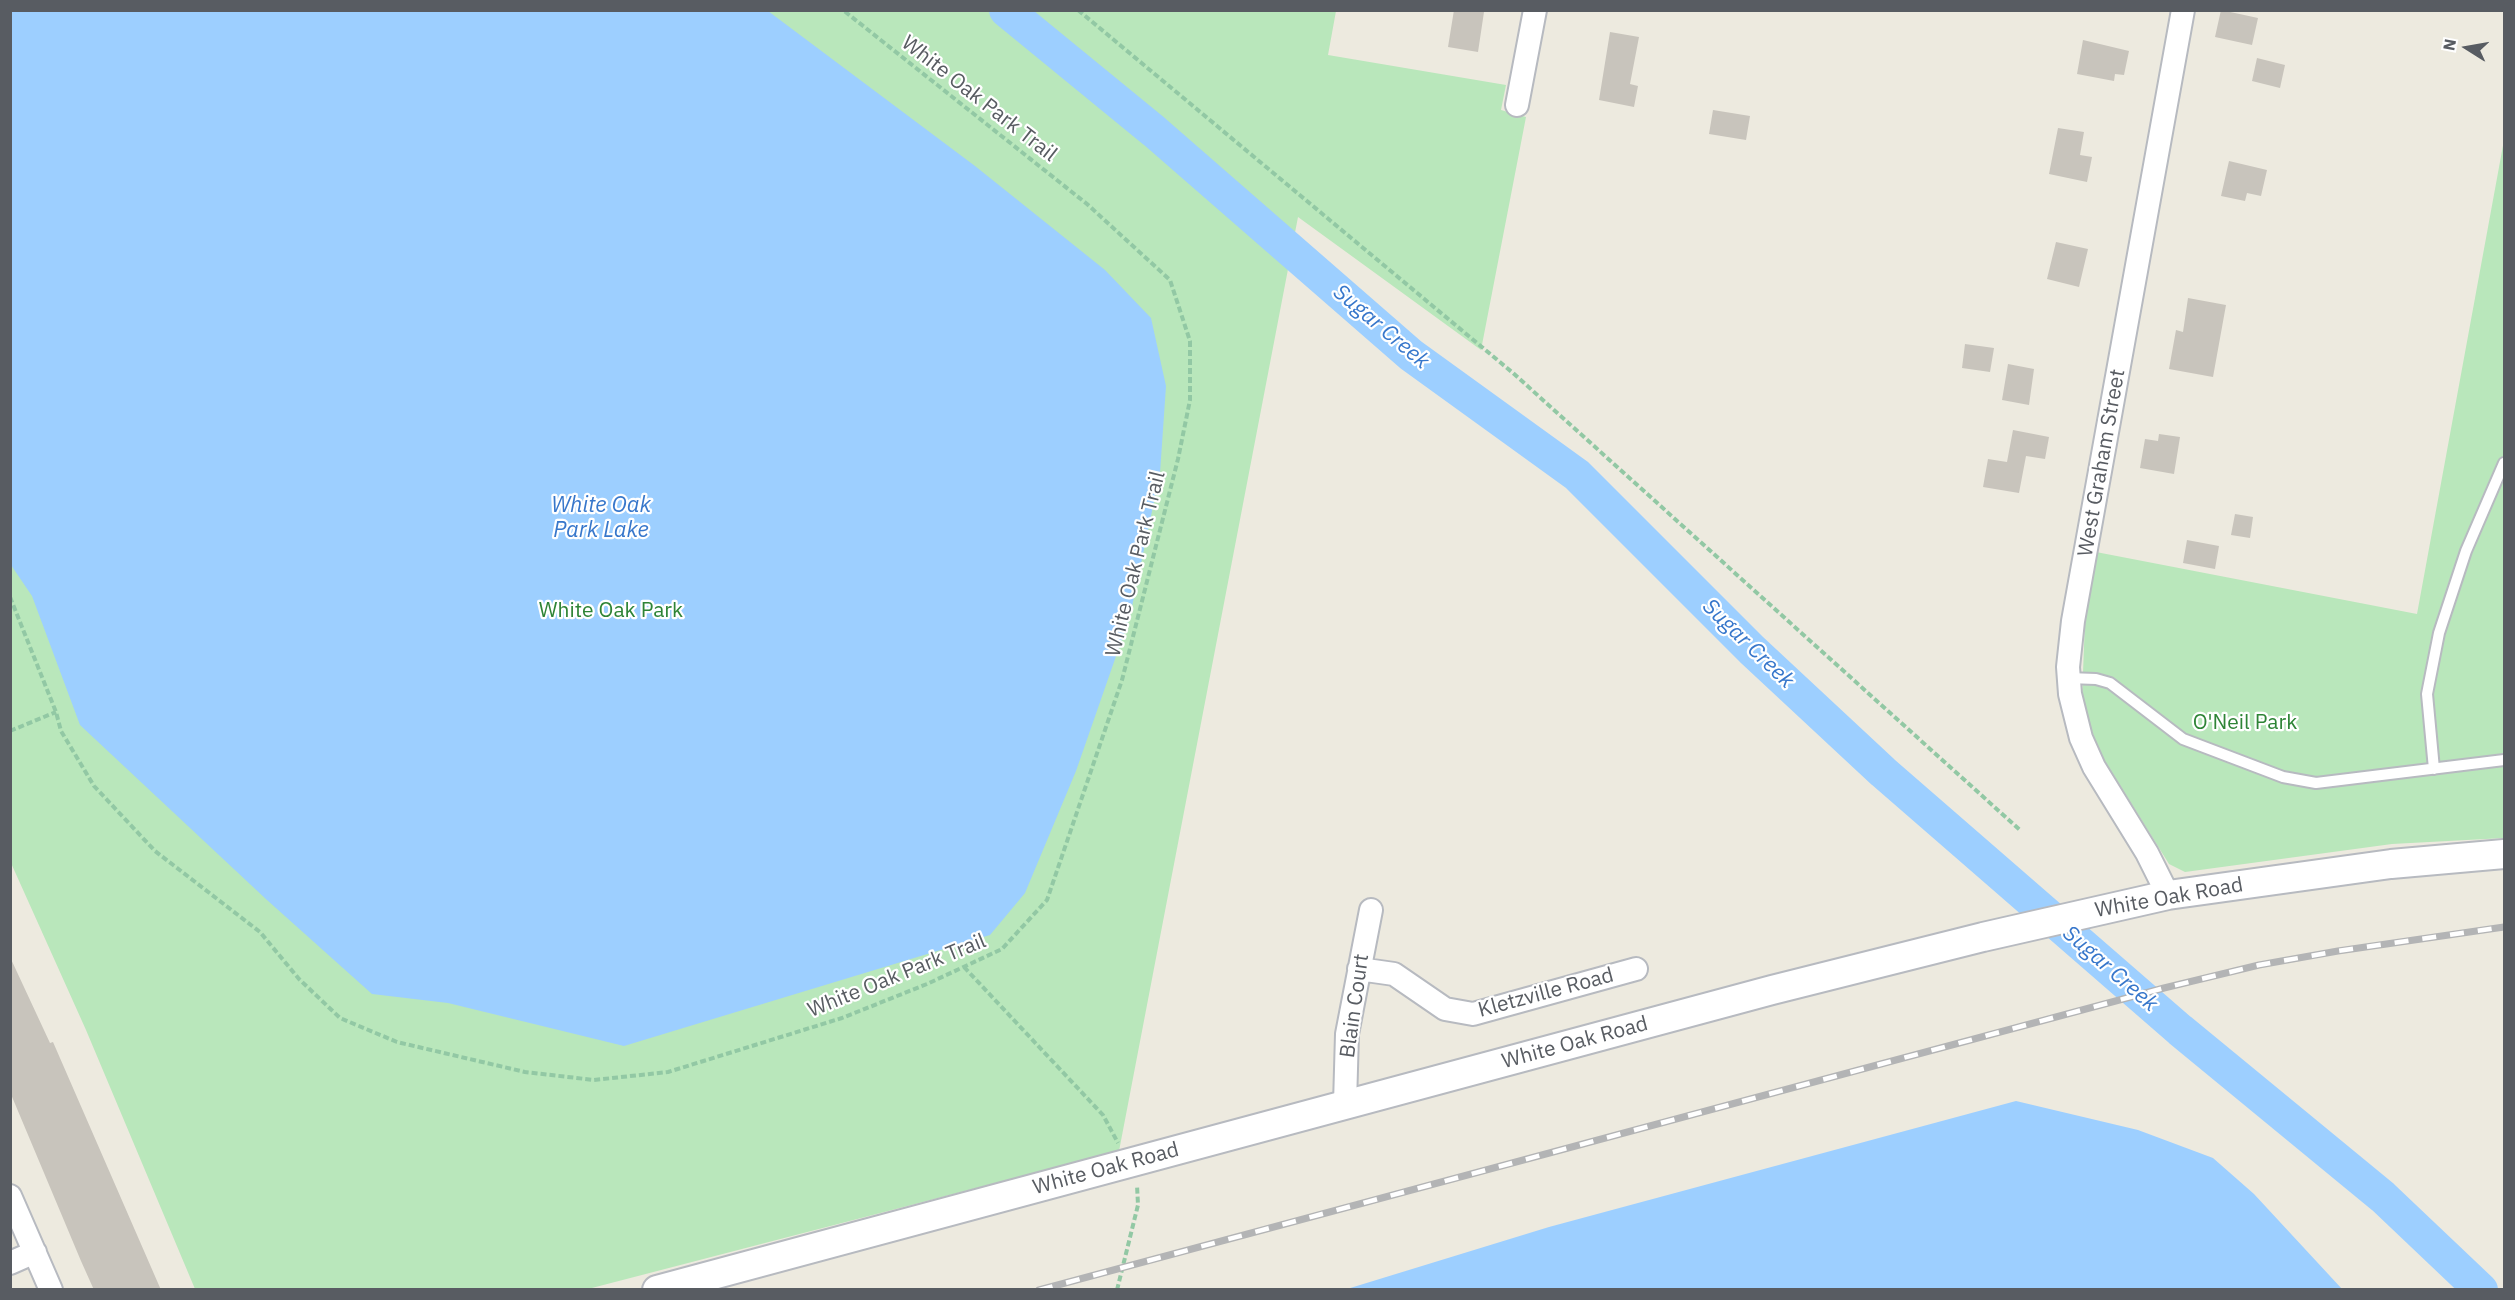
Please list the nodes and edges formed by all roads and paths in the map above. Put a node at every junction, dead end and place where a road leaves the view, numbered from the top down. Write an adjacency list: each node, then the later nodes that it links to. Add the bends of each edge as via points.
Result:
1 (843, 10): 17 (path, White Oak Park Trail, via 1087,204 1170,280 1190,341 1191,400 1139,614 1122,680 1047,900 1002,949)
2 (1078, 10): 13 (path, via 1513,373)
3 (1535, 10): 5 (street)
4 (2184, 10): 8 (street, West Graham Street, via 2073,621)
5 (1517, 105)
6 (2505, 463): 12 (lane, via 2466,551 2439,633 2427,694)
7 (10, 597): 9 (path, White Oak Park Trail)
8 (2068, 678): 12 (lane, via 2110,683 2183,740 2283,777 2316,783); 15 (street, West Graham Street, via 2081,738 2094,767)
9 (56, 712): 10 (path); 17 (path, White Oak Park Trail, via 61,731 94,786 155,851 260,932 299,979 340,1018 397,1042 525,1072 594,1080 668,1072 842,1018)
10 (10, 732)
11 (2505, 760): 12 (lane)
12 (2434, 769)
13 (2020, 830)
14 (2505, 854): 15 (street, White Oak Road, via 2391,864)
15 (2168, 895): 20 (street, White Oak Road, via 1983,937)
16 (1371, 910): 18 (street, Blain Court)
17 (964, 967): 21 (path, via 1103,1115)
18 (1359, 969): 19 (street, Kletzville Road, via 1394,974 1445,1009 1473,1014); 20 (street, Blain Court, via 1347,1034)
19 (1636, 969)
20 (1345, 1104): 21 (street, White Oak Road)
21 (1128, 1164): 26 (street, White Oak Road); 27 (path, via 1138,1188 1137,1206)
22 (10, 1196): 23 (street)
23 (35, 1252): 24 (street); 25 (street)
24 (10, 1263)
25 (51, 1290)
26 (657, 1290)
27 (1117, 1290)

